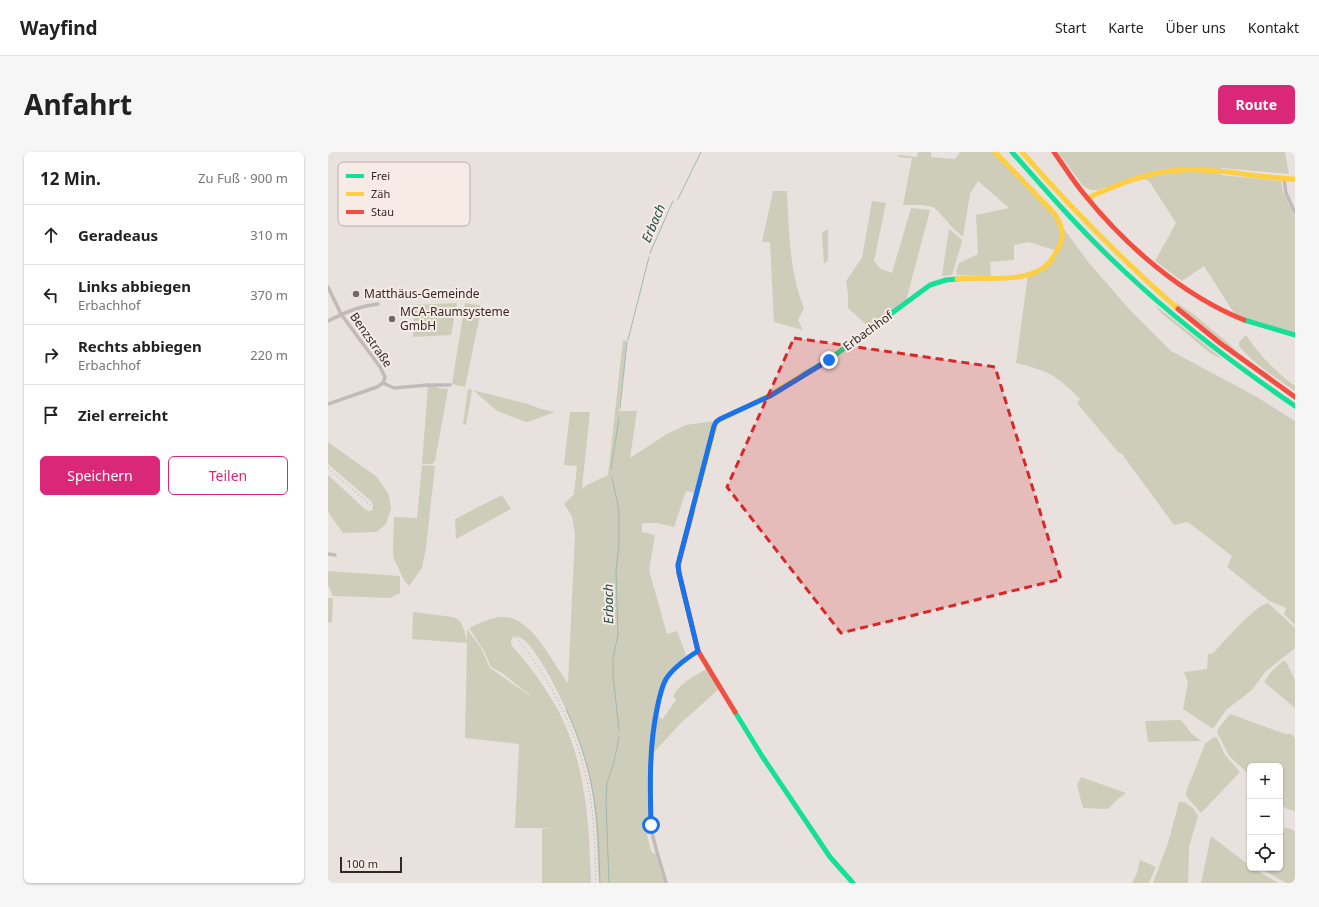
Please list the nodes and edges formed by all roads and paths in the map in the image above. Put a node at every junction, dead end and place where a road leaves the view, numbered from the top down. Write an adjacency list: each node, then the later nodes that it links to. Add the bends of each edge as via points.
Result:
1 (995, 152): 21 (main road, Erbachhof, via 1062,225 1062,238 1054,257 1045,266 1028,275 1006,278 952,278 937,282 827,361 770,396 716,422 678,565)
2 (1012, 152): 18 (main road, via 1081,229 1139,285 1220,352)
3 (1022, 152): 16 (main road, via 1088,225 1155,290 1223,346)
4 (1054, 152): 7 (main road)
5 (1284, 179): 6 (main road); 7 (main road, via 1180,170 1144,177); 8 (street, via 1286,193)
6 (1295, 179)
7 (1087, 198): 13 (main road, via 1124,237 1180,284 1235,316)
8 (1295, 213)
9 (328, 287): 11 (street, Benzstraße)
10 (378, 304): 11 (street)
11 (341, 314): 12 (street); 14 (street, Benzstraße, via 380,367 385,377)
12 (328, 321)
13 (1295, 334)
14 (383, 383): 15 (street, via 394,388); 17 (street)
15 (450, 385)
16 (1295, 397)
17 (328, 404)
18 (1295, 406)
19 (328, 554): 20 (street)
20 (335, 554)
21 (698, 651): 22 (street, via 667,678 659,697 652,737 651,825); 23 (main road, Erbachhof, via 766,762 830,858)
22 (666, 883)
23 (853, 883)

